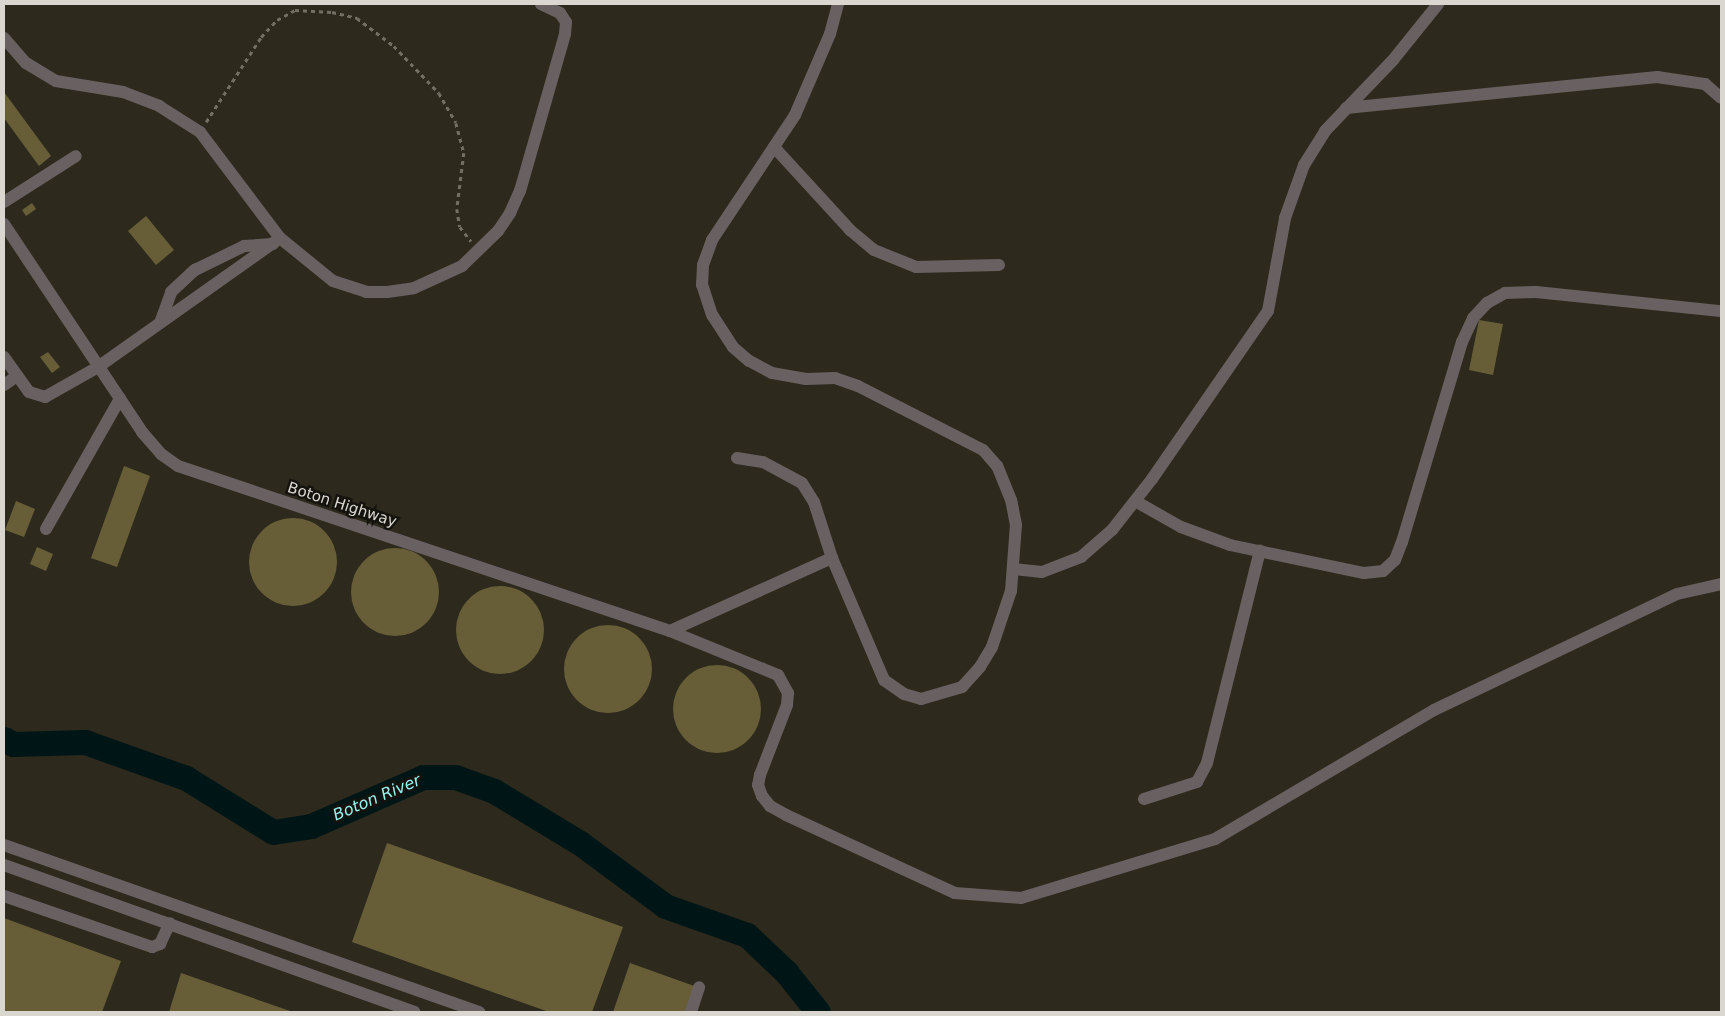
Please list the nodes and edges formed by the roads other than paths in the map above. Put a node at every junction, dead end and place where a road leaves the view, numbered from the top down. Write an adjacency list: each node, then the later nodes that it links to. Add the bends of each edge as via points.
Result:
1 (541, 4): 11 (street, via 560,13 566,22 565,34 516,201 498,231 462,266 414,288 366,292 332,281)
2 (838, 4): 7 (street, via 830,34 795,115)
3 (1438, 4): 6 (street, via 1393,60)
4 (4, 38): 11 (street, via 26,63 56,81 123,92 159,106 200,132)
5 (1721, 98): 6 (street, via 1705,84 1657,77)
6 (1346, 108): 21 (street, via 1325,131 1304,165 1285,218 1268,311)
7 (774, 147): 12 (street, via 850,230 874,250 916,267); 25 (street, via 712,240 703,265 702,285 712,315 733,347 772,373 806,379 835,378 858,386 983,450 997,466 1011,500 1016,525)
8 (76, 156): 9 (street)
9 (4, 202)
10 (5, 229): 16 (street, Boton Highway)
11 (276, 241): 14 (street); 14 (street, via 244,246 195,270 171,292)
12 (999, 265)
13 (1721, 311): 23 (street, via 1536,292 1505,293 1487,303 1473,318 1462,342 1394,560 1383,572 1364,573)
14 (160, 324): 16 (street)
15 (4, 357): 17 (street)
16 (98, 367): 17 (street, via 45,397 29,392); 19 (street, Boton Highway)
17 (17, 376): 18 (street)
18 (4, 385)
19 (120, 399): 22 (street); 27 (street, Boton Highway, via 161,454 178,466)
20 (737, 458): 24 (street, via 763,462 802,483 814,502)
21 (1135, 501): 23 (street, via 1181,527 1230,545); 25 (street, via 1112,530 1082,557 1042,572)
22 (46, 529)
23 (1260, 551): 28 (street, via 1207,763 1197,782)
24 (832, 558): 25 (street, via 884,680 904,694 921,700 962,687 980,667 992,646 1011,591); 27 (street)
25 (1014, 569)
26 (1721, 584): 27 (street, Boton Highway, via 1677,594 1434,710 1215,839 1021,898 955,893 770,806 758,785 787,705 788,693 778,675)
27 (670, 631)
28 (1144, 799)
29 (4, 845): 35 (street)
30 (4, 865): 32 (street)
31 (4, 896): 32 (street, via 152,947 160,944)
32 (170, 922): 34 (street)
33 (699, 987): 36 (street)
34 (414, 1012)
35 (479, 1012)
36 (691, 1012)

